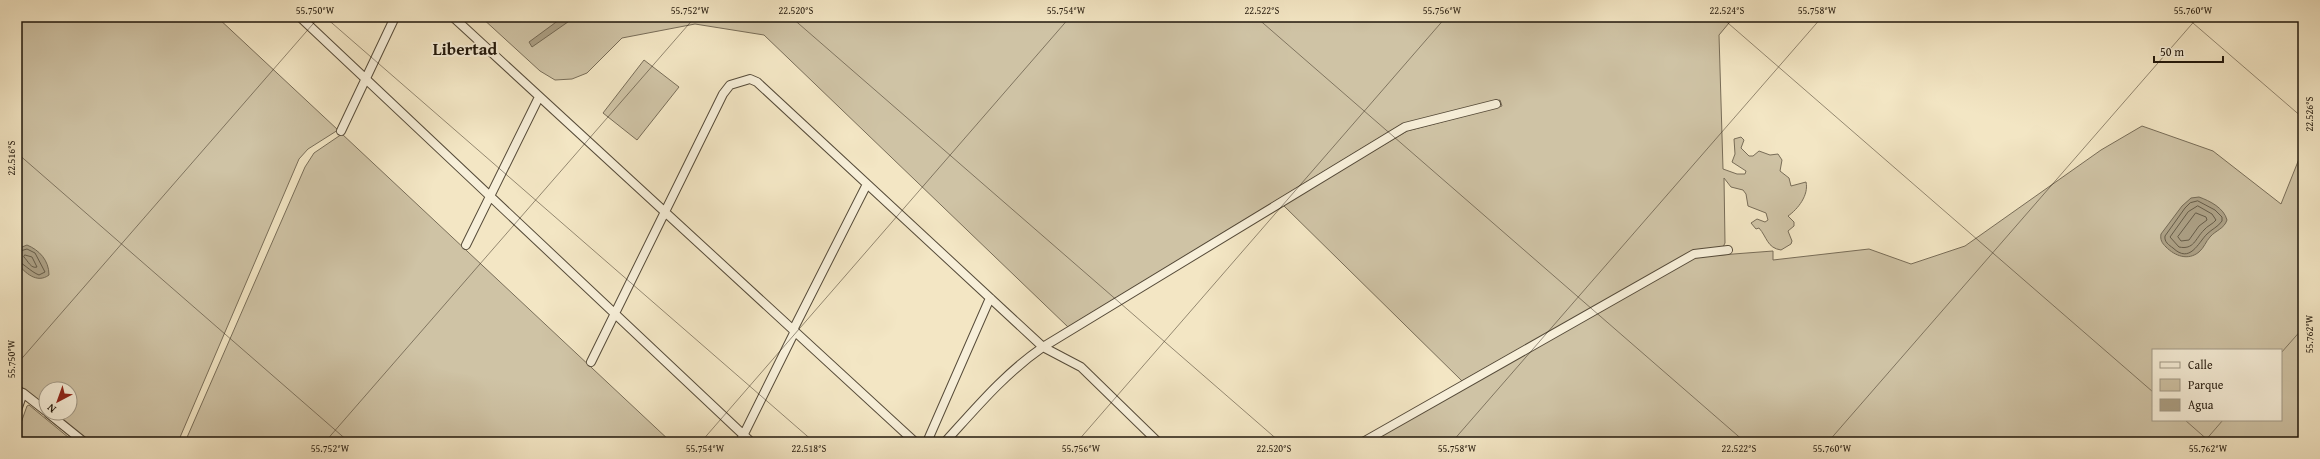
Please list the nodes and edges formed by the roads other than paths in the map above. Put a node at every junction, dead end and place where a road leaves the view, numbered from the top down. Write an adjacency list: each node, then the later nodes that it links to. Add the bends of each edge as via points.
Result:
1 (300, 17): 4 (street)
2 (395, 17): 4 (street)
3 (453, 17): 5 (street)
4 (366, 79): 7 (street); 9 (street)
5 (539, 97): 9 (street); 10 (street)
6 (1496, 104): 16 (street, via 1405,127)
7 (341, 131)
8 (867, 184): 10 (street, via 757,82 750,79 730,85 723,94); 13 (street); 15 (street)
9 (490, 196): 11 (street); 14 (street)
10 (664, 212): 14 (street); 15 (street)
11 (466, 245)
12 (1728, 250): 29 (street, via 1694,254)
13 (990, 298): 16 (street); 26 (street)
14 (615, 314): 17 (street); 22 (street)
15 (794, 331): 22 (street); 25 (street)
16 (1042, 347): 27 (street, via 1019,363 998,383); 28 (street, via 1081,367)
17 (591, 362)
18 (20, 392): 19 (street); 20 (street)
19 (38, 405)
20 (17, 410)
21 (58, 421): 23 (street)
22 (742, 439): 24 (street)
23 (84, 442)
24 (750, 442)
25 (916, 442)
26 (926, 442)
27 (945, 442)
28 (1158, 442)
29 (1363, 442)

